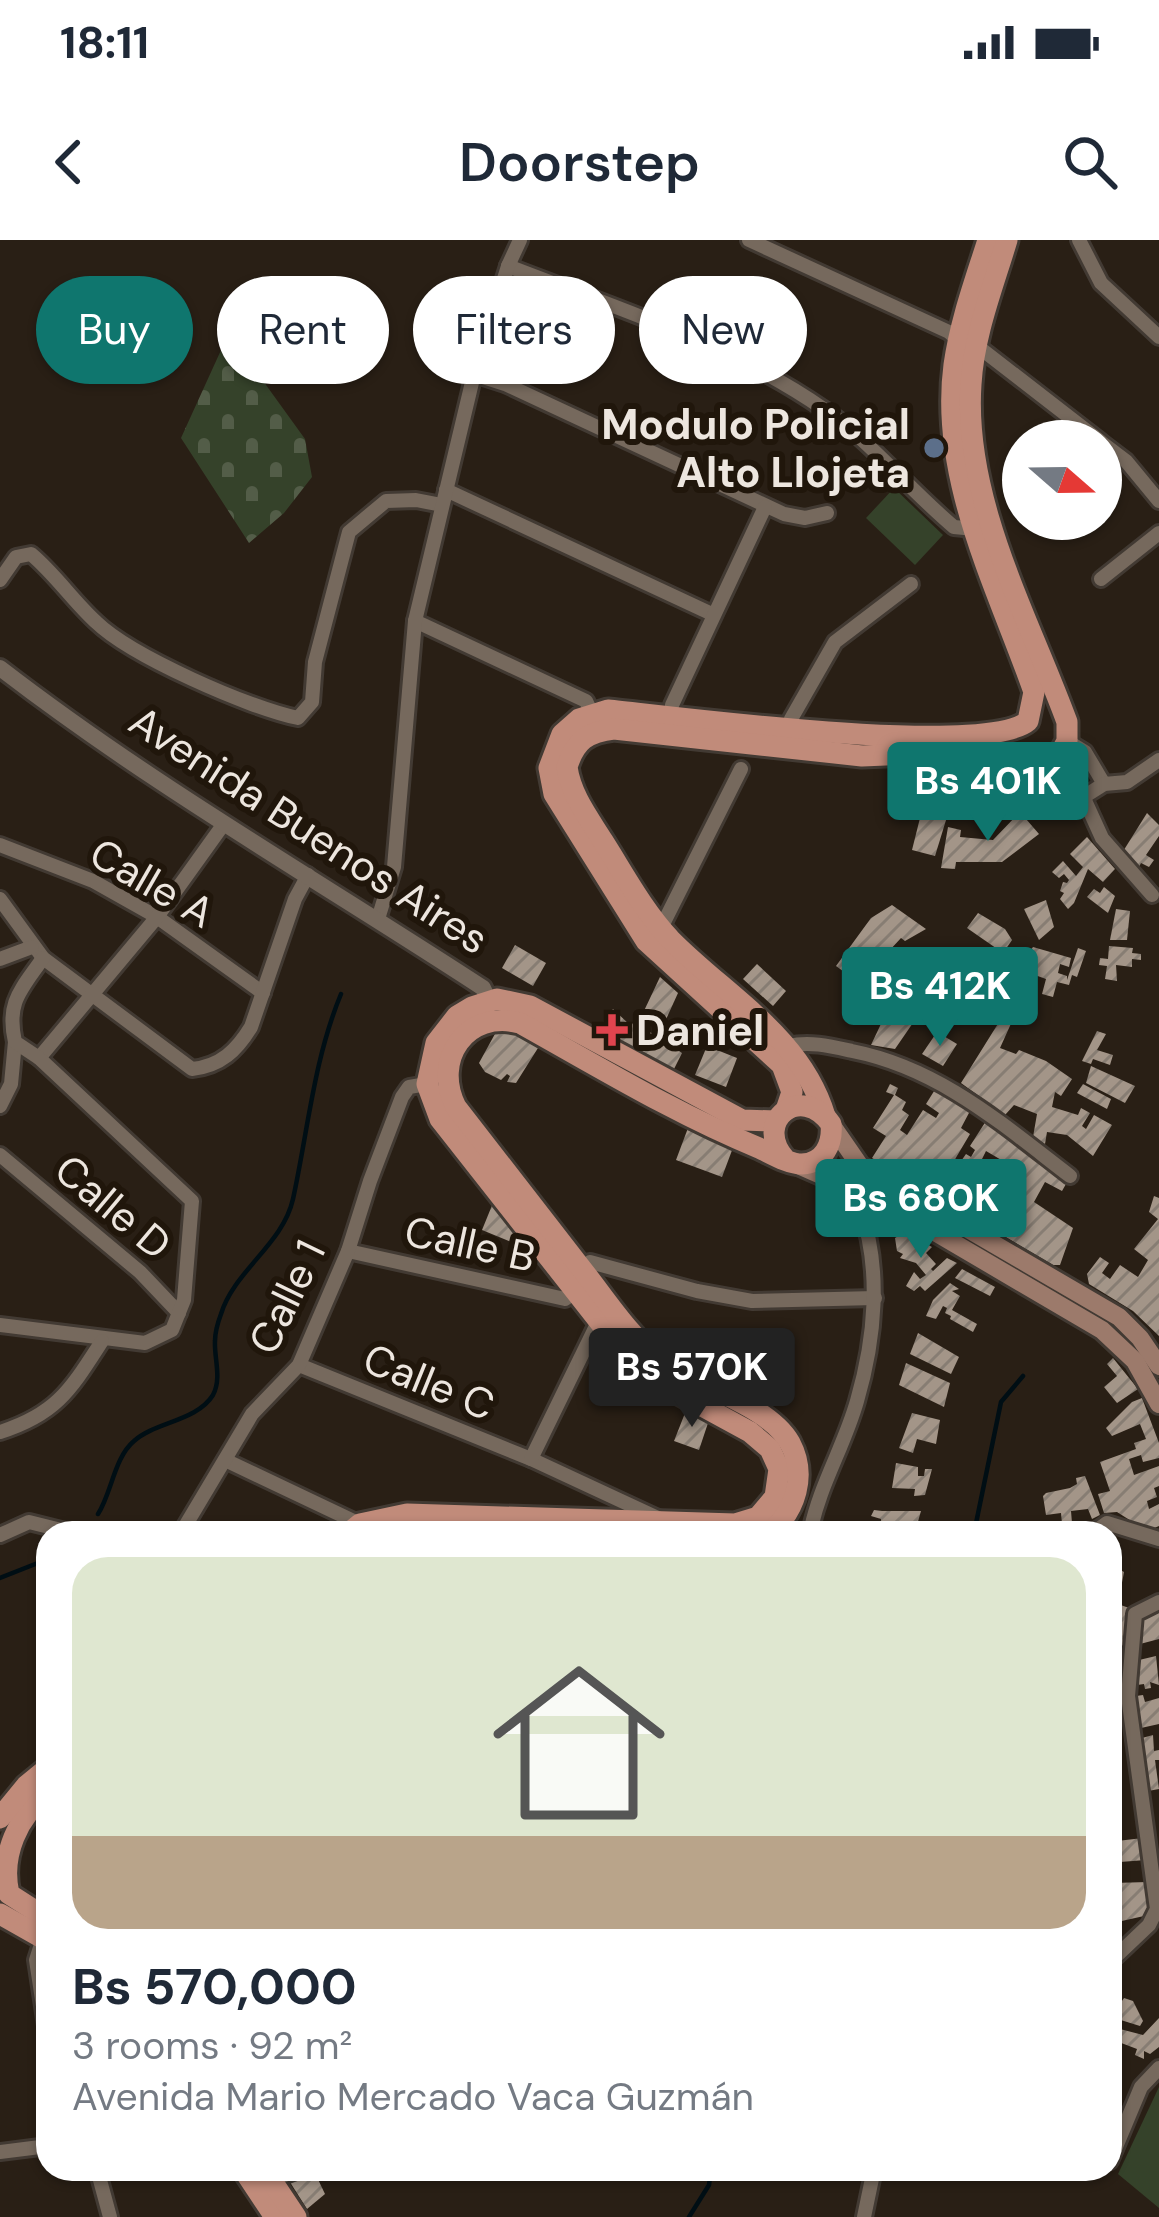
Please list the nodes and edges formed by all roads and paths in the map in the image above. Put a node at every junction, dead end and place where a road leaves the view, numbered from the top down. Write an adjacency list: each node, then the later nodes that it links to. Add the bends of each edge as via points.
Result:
1 (520, 240): 6 (street)
2 (749, 240): 9 (street)
3 (988, 240): 9 (main road)
4 (1007, 240): 9 (main road)
5 (1078, 240): 8 (street, via 1102,283)
6 (508, 266): 7 (street); 18 (street, via 752,366 829,412 954,527)
7 (505, 276)
8 (1159, 337)
9 (967, 342): 12 (street); 18 (main road)
10 (472, 384): 14 (street)
11 (505, 384): 16 (street)
12 (1073, 420)
13 (1122, 458): 15 (street)
14 (444, 497): 21 (street, via 386,501 349,532 312,701 298,718 117,639 31,554 16,557); 23 (street); 24 (street)
15 (1159, 501)
16 (765, 506): 17 (street, via 805,518); 23 (street)
17 (827, 513)
18 (984, 526): 28 (main road, via 1034,692 1028,721 1002,733); 29 (main road, via 1067,722)
19 (1159, 533): 20 (street)
20 (1101, 579)
21 (0, 580)
22 (911, 584): 28 (street, via 836,642 791,719)
23 (712, 614): 27 (street)
24 (415, 621): 26 (street, via 586,701); 41 (street, via 394,867)
25 (0, 668): 35 (street, Avenida Buenos Aires)
26 (595, 722): 27 (main road); 42 (main road, via 572,751 568,782)
27 (670, 726): 28 (main road)
28 (789, 739): 31 (main road, via 862,756 957,752)
29 (1066, 741): 31 (main road); 33 (street, via 1085,752)
30 (1159, 760): 33 (street, via 1127,782)
31 (1045, 765): 34 (street)
32 (741, 769): 42 (street)
33 (1104, 784): 34 (street)
34 (1085, 796): 38 (street, via 1102,838)
35 (223, 824): 37 (street, Avenida Buenos Aires); 40 (street)
36 (0, 845): 40 (street, Calle A)
37 (308, 875): 41 (street, Avenida Buenos Aires); 45 (street)
38 (1152, 895)
39 (0, 898): 43 (street)
40 (158, 917): 45 (street, Calle A); 46 (street)
41 (378, 919): 47 (street, Avenida Buenos Aires, via 483,988)
42 (654, 935): 49 (main road); 53 (main road, via 782,1065 791,1092)
43 (37, 953): 44 (street); 46 (street); 48 (street, via 12,1004)
44 (0, 959)
45 (263, 993): 46 (street, via 240,1045 192,1069)
46 (90, 994): 50 (street)
47 (490, 1011): 51 (main road, via 472,1007 447,1025); 53 (main road, Avenida Buenos Aires, via 530,1006 742,1120); 56 (main road, Avenida Buenos Aires); 62 (main road, via 449,1058 449,1094)
48 (15, 1042): 50 (street); 52 (street)
49 (788, 1046): 54 (main road); 57 (street, via 843,1049 921,1072)
50 (39, 1058): 64 (street, via 192,1201)
51 (427, 1084): 61 (street, Calle 1, via 403,1097); 62 (main road, via 440,1119)
52 (0, 1106)
53 (781, 1116): 54 (main road, via 809,1106); 56 (main road, via 774,1141)
54 (828, 1120): 56 (main road, via 826,1151 812,1162); 58 (main road, Avenida Buenos Aires, via 851,1157)
55 (0, 1155): 64 (street, Calle D)
56 (790, 1162): 58 (main road, Avenida Buenos Aires)
57 (1070, 1176)
58 (895, 1198): 60 (street); 69 (main road, Avenida Buenos Aires, via 1119,1317); 70 (main road, Avenida Buenos Aires, via 1102,1330 1135,1361)
59 (860, 1208): 60 (street)
60 (869, 1232): 63 (street)
61 (348, 1251): 62 (street, Calle B, via 565,1299); 68 (street, Calle 1)
62 (579, 1281): 63 (street, via 590,1262 752,1301); 65 (main road)
63 (875, 1298): 74 (street, via 857,1401)
64 (179, 1313): 67 (street, via 157,1341)
65 (606, 1316): 72 (street, via 590,1331); 74 (main road, via 659,1358 778,1428 796,1456)
66 (0, 1325): 67 (street)
67 (102, 1341): 71 (street, via 56,1406)
68 (299, 1365): 72 (street, Calle C); 73 (street, Calle 1, via 252,1414)
69 (1159, 1366)
70 (1159, 1404)
71 (0, 1432)
72 (531, 1459): 79 (street, Calle C)
73 (225, 1460): 75 (street, Calle 1); 76 (street)
74 (796, 1495): 80 (main road); 81 (main road); 82 (street)
75 (188, 1521)
76 (341, 1521)
77 (386, 1521): 78 (main road, via 407,1514)
78 (503, 1521)
79 (658, 1521)
80 (750, 1521)
81 (781, 1521)
82 (806, 1521)
83 (36, 1524): 84 (street)
84 (5, 1527)
85 (1122, 1528): 86 (street)
86 (1159, 1539)
87 (1159, 1602): 91 (street, via 1135,1614 1128,1696)
88 (36, 1778): 90 (main road)
89 (36, 1805): 93 (main road, via 8,1836 1,1868 9,1894)
90 (0, 1818)
91 (1153, 1836): 95 (street, via 1155,1918)
92 (0, 1914): 94 (main road)
93 (36, 1921)
94 (36, 1928)
95 (1122, 1950)
96 (1159, 2068): 97 (street)
97 (1122, 2133)
98 (36, 2148): 99 (street)
99 (0, 2152)
100 (100, 2181): 104 (street)
101 (265, 2181): 105 (main road)
102 (266, 2181): 106 (main road)
103 (872, 2181): 107 (street)
104 (110, 2217)
105 (275, 2217)
106 (296, 2217)
107 (864, 2217)

